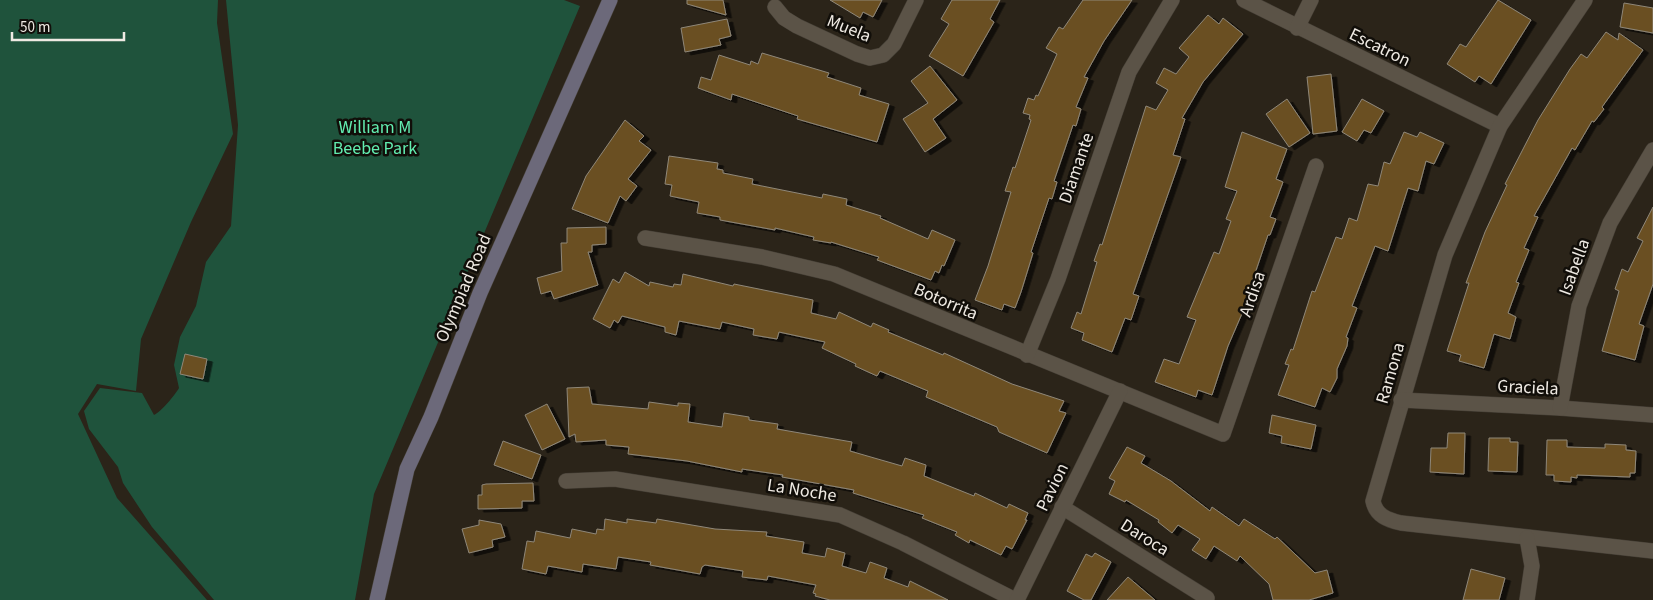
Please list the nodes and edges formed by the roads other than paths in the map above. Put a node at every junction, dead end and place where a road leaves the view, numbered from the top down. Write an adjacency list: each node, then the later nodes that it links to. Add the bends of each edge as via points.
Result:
1 (610, 0): 24 (main road, Olympiad Road, via 480,293 407,469)
2 (916, 0): 7 (street, Muela, via 894,44 883,55 870,58 797,26)
3 (1172, 0): 13 (street, Diamante, via 1128,72 1058,279)
4 (1244, 0): 8 (street, Escatron)
5 (1311, 0): 8 (street)
6 (1585, 0): 9 (street, Ramona)
7 (775, 7)
8 (1297, 28): 9 (street, Escatron)
9 (1500, 126): 15 (street, Ramona, via 1444,255)
10 (1653, 150): 16 (street, Isabella, via 1610,223 1579,306)
11 (1316, 166): 18 (street, Ardisa)
12 (645, 238): 13 (street, Botorrita, via 762,257 834,274)
13 (1027, 355): 14 (street, Botorrita)
14 (1120, 392): 18 (street, Botorrita); 20 (street, Pavion)
15 (1401, 400): 16 (street, Graciela); 21 (street, Ramona, via 1373,501 1374,508 1382,517 1401,524)
16 (1560, 408): 17 (street, Graciela)
17 (1653, 416)
18 (1222, 434)
19 (566, 481): 25 (street, La Noche, via 615,479 840,515)
20 (1062, 507): 23 (street, Daroca); 25 (street, Pavion)
21 (1527, 538): 22 (street, Ramona); 26 (street, via 1532,566)
22 (1653, 551)
23 (1207, 598)
24 (377, 600)
25 (1016, 600)
26 (1527, 600)

